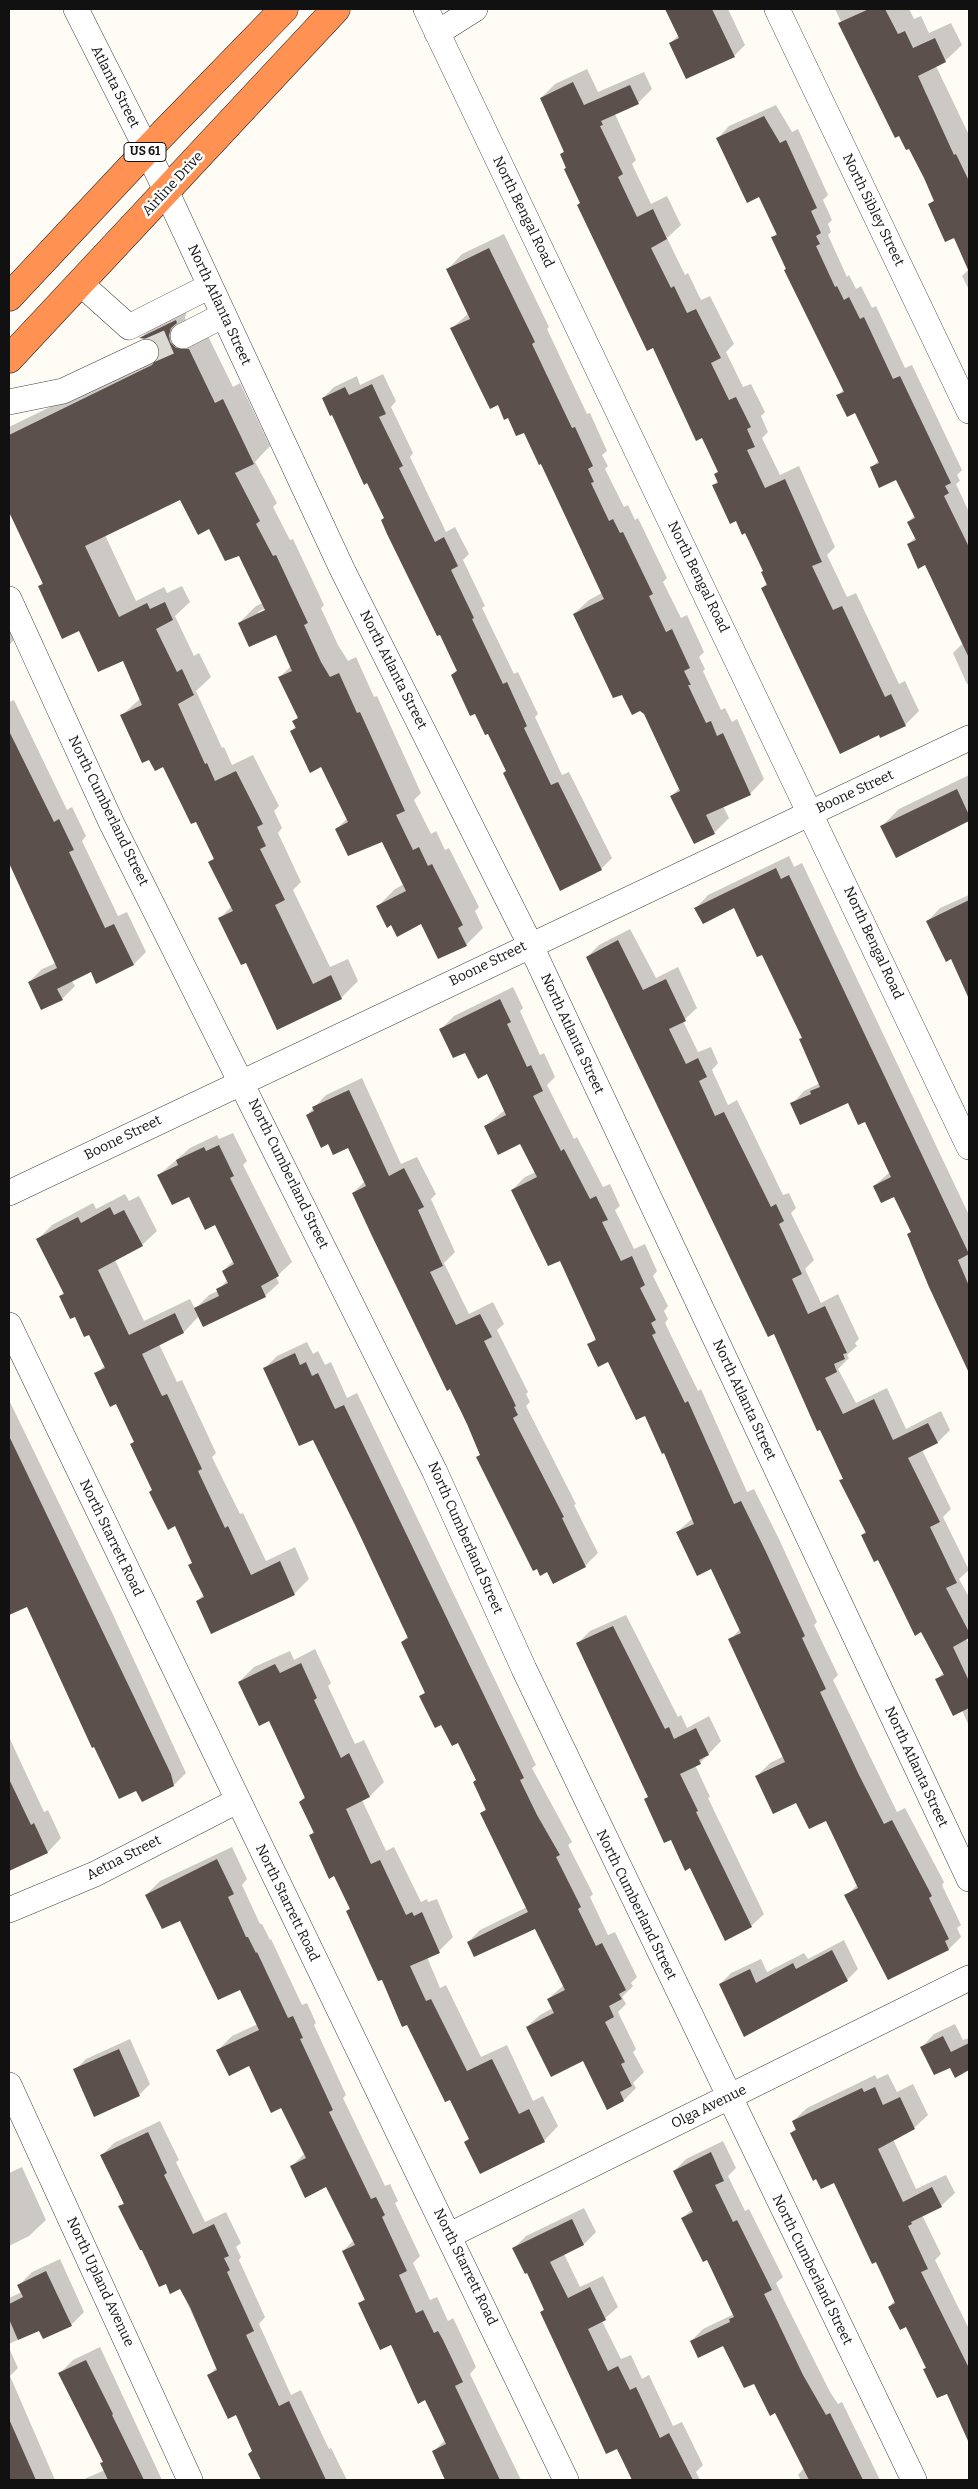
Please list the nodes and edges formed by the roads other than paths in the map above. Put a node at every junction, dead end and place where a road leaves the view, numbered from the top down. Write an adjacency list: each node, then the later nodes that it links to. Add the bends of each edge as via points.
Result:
1 (76, 9): 8 (street, Atlanta Street)
2 (284, 9): 8 (highway, US 61)
3 (336, 9): 9 (highway, Airline Drive / US 61)
4 (426, 9): 7 (street, North Bengal Road)
5 (475, 9): 7 (street)
6 (777, 9): 18 (street, North Sibley Street)
7 (437, 33): 21 (street, North Bengal Road)
8 (147, 150): 9 (street, Atlanta Street); 12 (highway, US 61)
9 (166, 192): 10 (highway, Airline Drive / US 61); 11 (street, North Atlanta Street)
10 (80, 283): 11 (street, via 128,327); 16 (highway, Airline Drive / US 61)
11 (210, 286): 13 (street, North Atlanta Street)
12 (9, 298)
13 (224, 316): 14 (street); 22 (street, North Atlanta Street, via 342,569)
14 (183, 336)
15 (146, 352): 17 (street, via 63,391)
16 (9, 359)
17 (9, 402)
18 (969, 411)
19 (9, 599): 23 (street, North Cumberland Street, via 111,822)
20 (969, 738): 21 (street, Boone Street)
21 (811, 812): 22 (street, Boone Street); 24 (street, North Bengal Road)
22 (530, 944): 23 (street, Boone Street); 28 (street, North Atlanta Street)
23 (242, 1082): 25 (street, Boone Street); 32 (street, North Cumberland Street, via 435,1472 524,1670)
24 (969, 1147)
25 (9, 1193)
26 (9, 1325): 27 (street, North Starrett Road)
27 (237, 1800): 29 (street, Aetna Street, via 95,1874); 33 (street, North Starrett Road)
28 (969, 1879)
29 (9, 1910)
30 (969, 1978): 32 (street, Olga Avenue)
31 (9, 2085): 34 (street, North Upland Avenue)
32 (729, 2097): 33 (street, Olga Avenue); 36 (street, North Cumberland Street)
33 (450, 2235): 35 (street, North Starrett Road)
34 (190, 2480)
35 (566, 2480)
36 (914, 2480)

